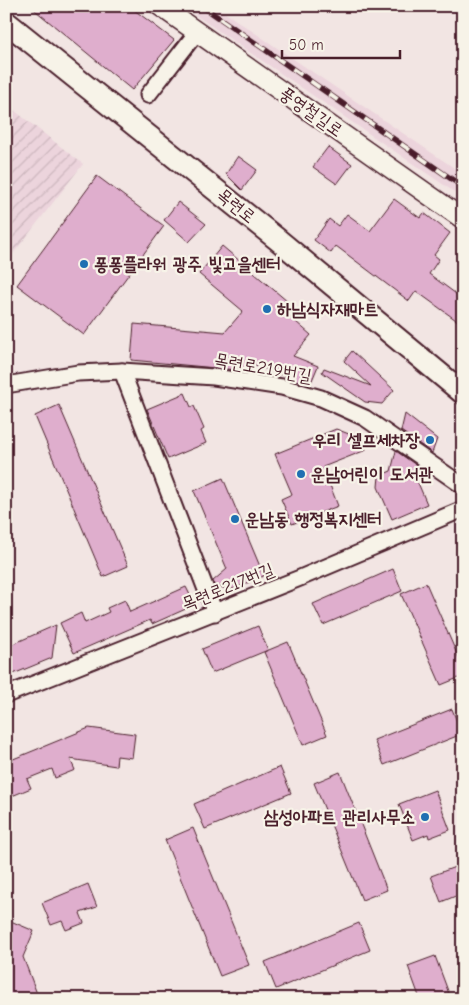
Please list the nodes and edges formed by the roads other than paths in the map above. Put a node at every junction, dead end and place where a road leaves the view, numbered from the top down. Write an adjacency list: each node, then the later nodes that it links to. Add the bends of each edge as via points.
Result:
1 (160, 6): 3 (street, 풍영철길로)
2 (6, 22): 8 (main road, 목련로)
3 (197, 32): 4 (street); 5 (street, 풍영철길로)
4 (148, 95)
5 (463, 219)
6 (122, 372): 7 (street, 목련로219번길, via 78,373); 9 (street, 목련로219번길, via 214,377 282,387 321,398 365,418); 11 (street)
7 (6, 385)
8 (463, 393)
9 (463, 486)
10 (463, 509): 11 (street, 목련로217번길)
11 (215, 613): 12 (street, 목련로217번길)
12 (6, 695)

